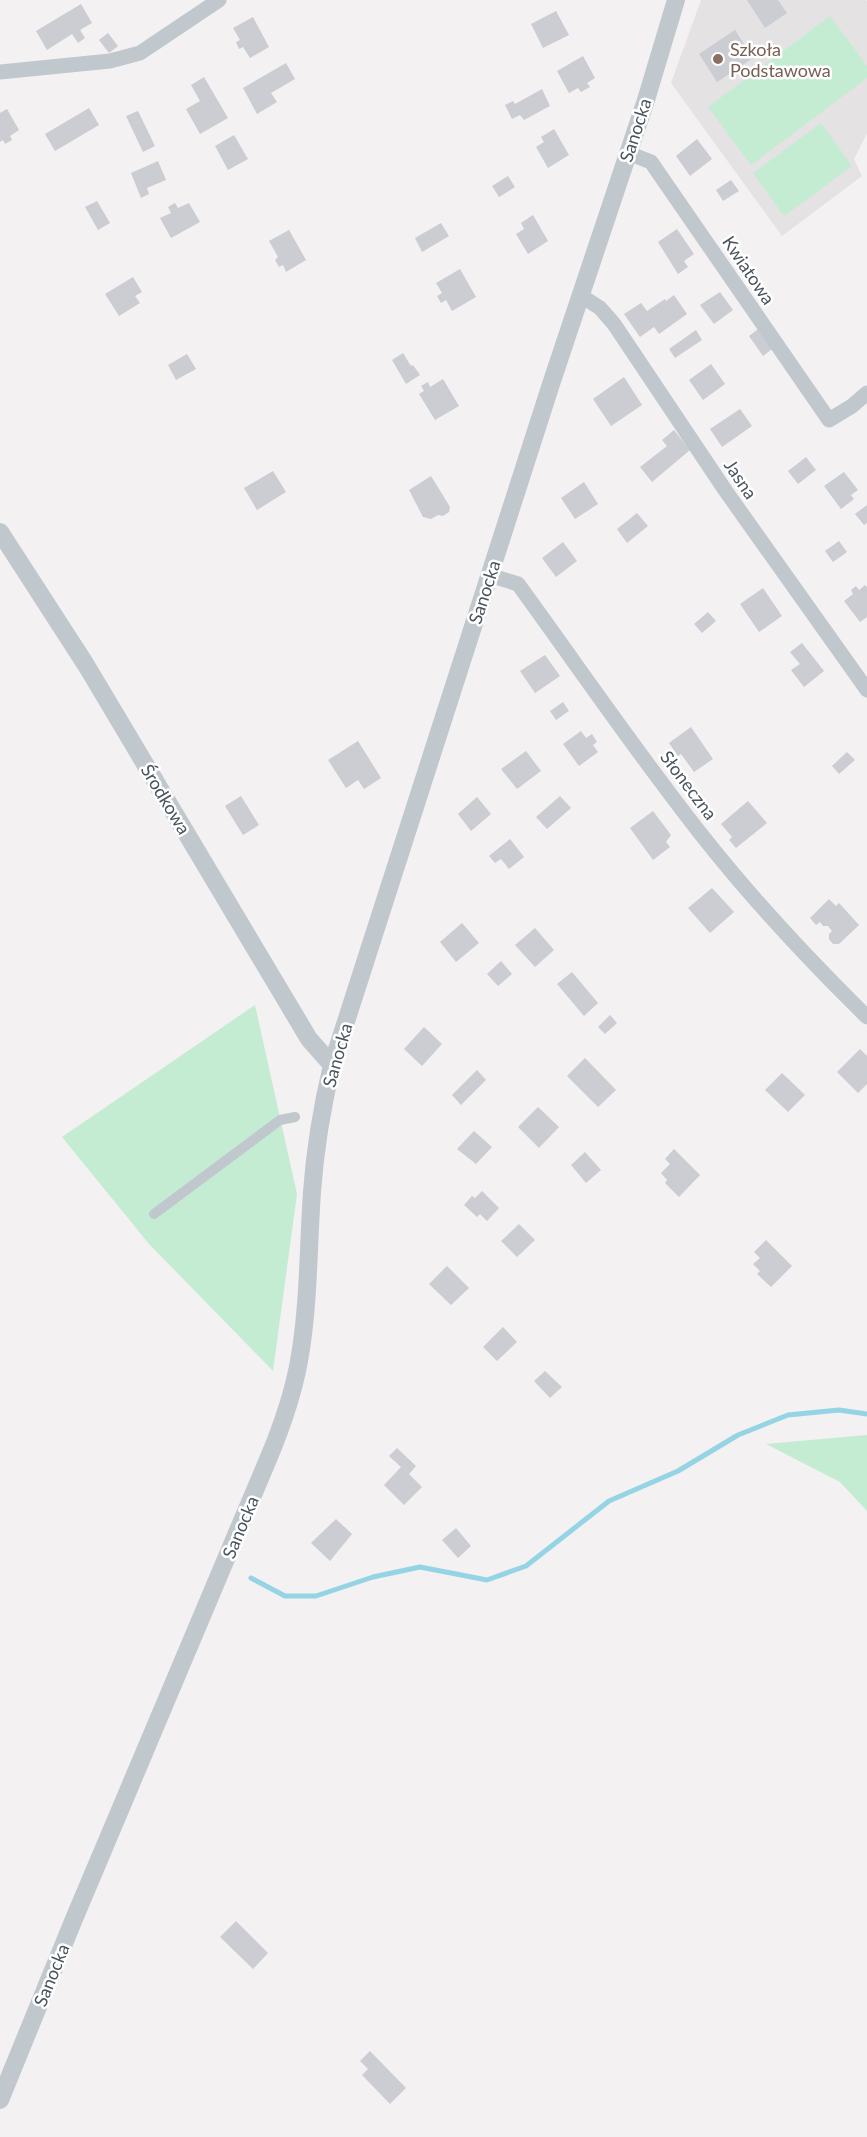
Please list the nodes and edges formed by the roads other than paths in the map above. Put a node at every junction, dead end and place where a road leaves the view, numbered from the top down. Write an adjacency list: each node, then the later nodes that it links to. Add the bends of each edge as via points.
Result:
1 (219, 0): 3 (street, via 140,53 110,61)
2 (676, 0): 4 (street, Sanocka)
3 (0, 72)
4 (628, 153): 5 (street, Sanocka); 6 (street, Kwiatowa, via 651,162 829,420)
5 (580, 295): 8 (street, Sanocka); 9 (street, Jasna, via 600,308 614,324 731,499)
6 (867, 393)
7 (0, 532): 11 (street, Środkowa, via 86,665 309,1039)
8 (489, 575): 10 (street, Słoneczna, via 518,584 704,838 757,902); 11 (street, Sanocka)
9 (867, 690)
10 (867, 1017)
11 (332, 1065): 14 (street, Sanocka, via 316,1149 300,1360 285,1415)
12 (295, 1117): 13 (street, via 280,1120)
13 (154, 1214)
14 (0, 2100)

